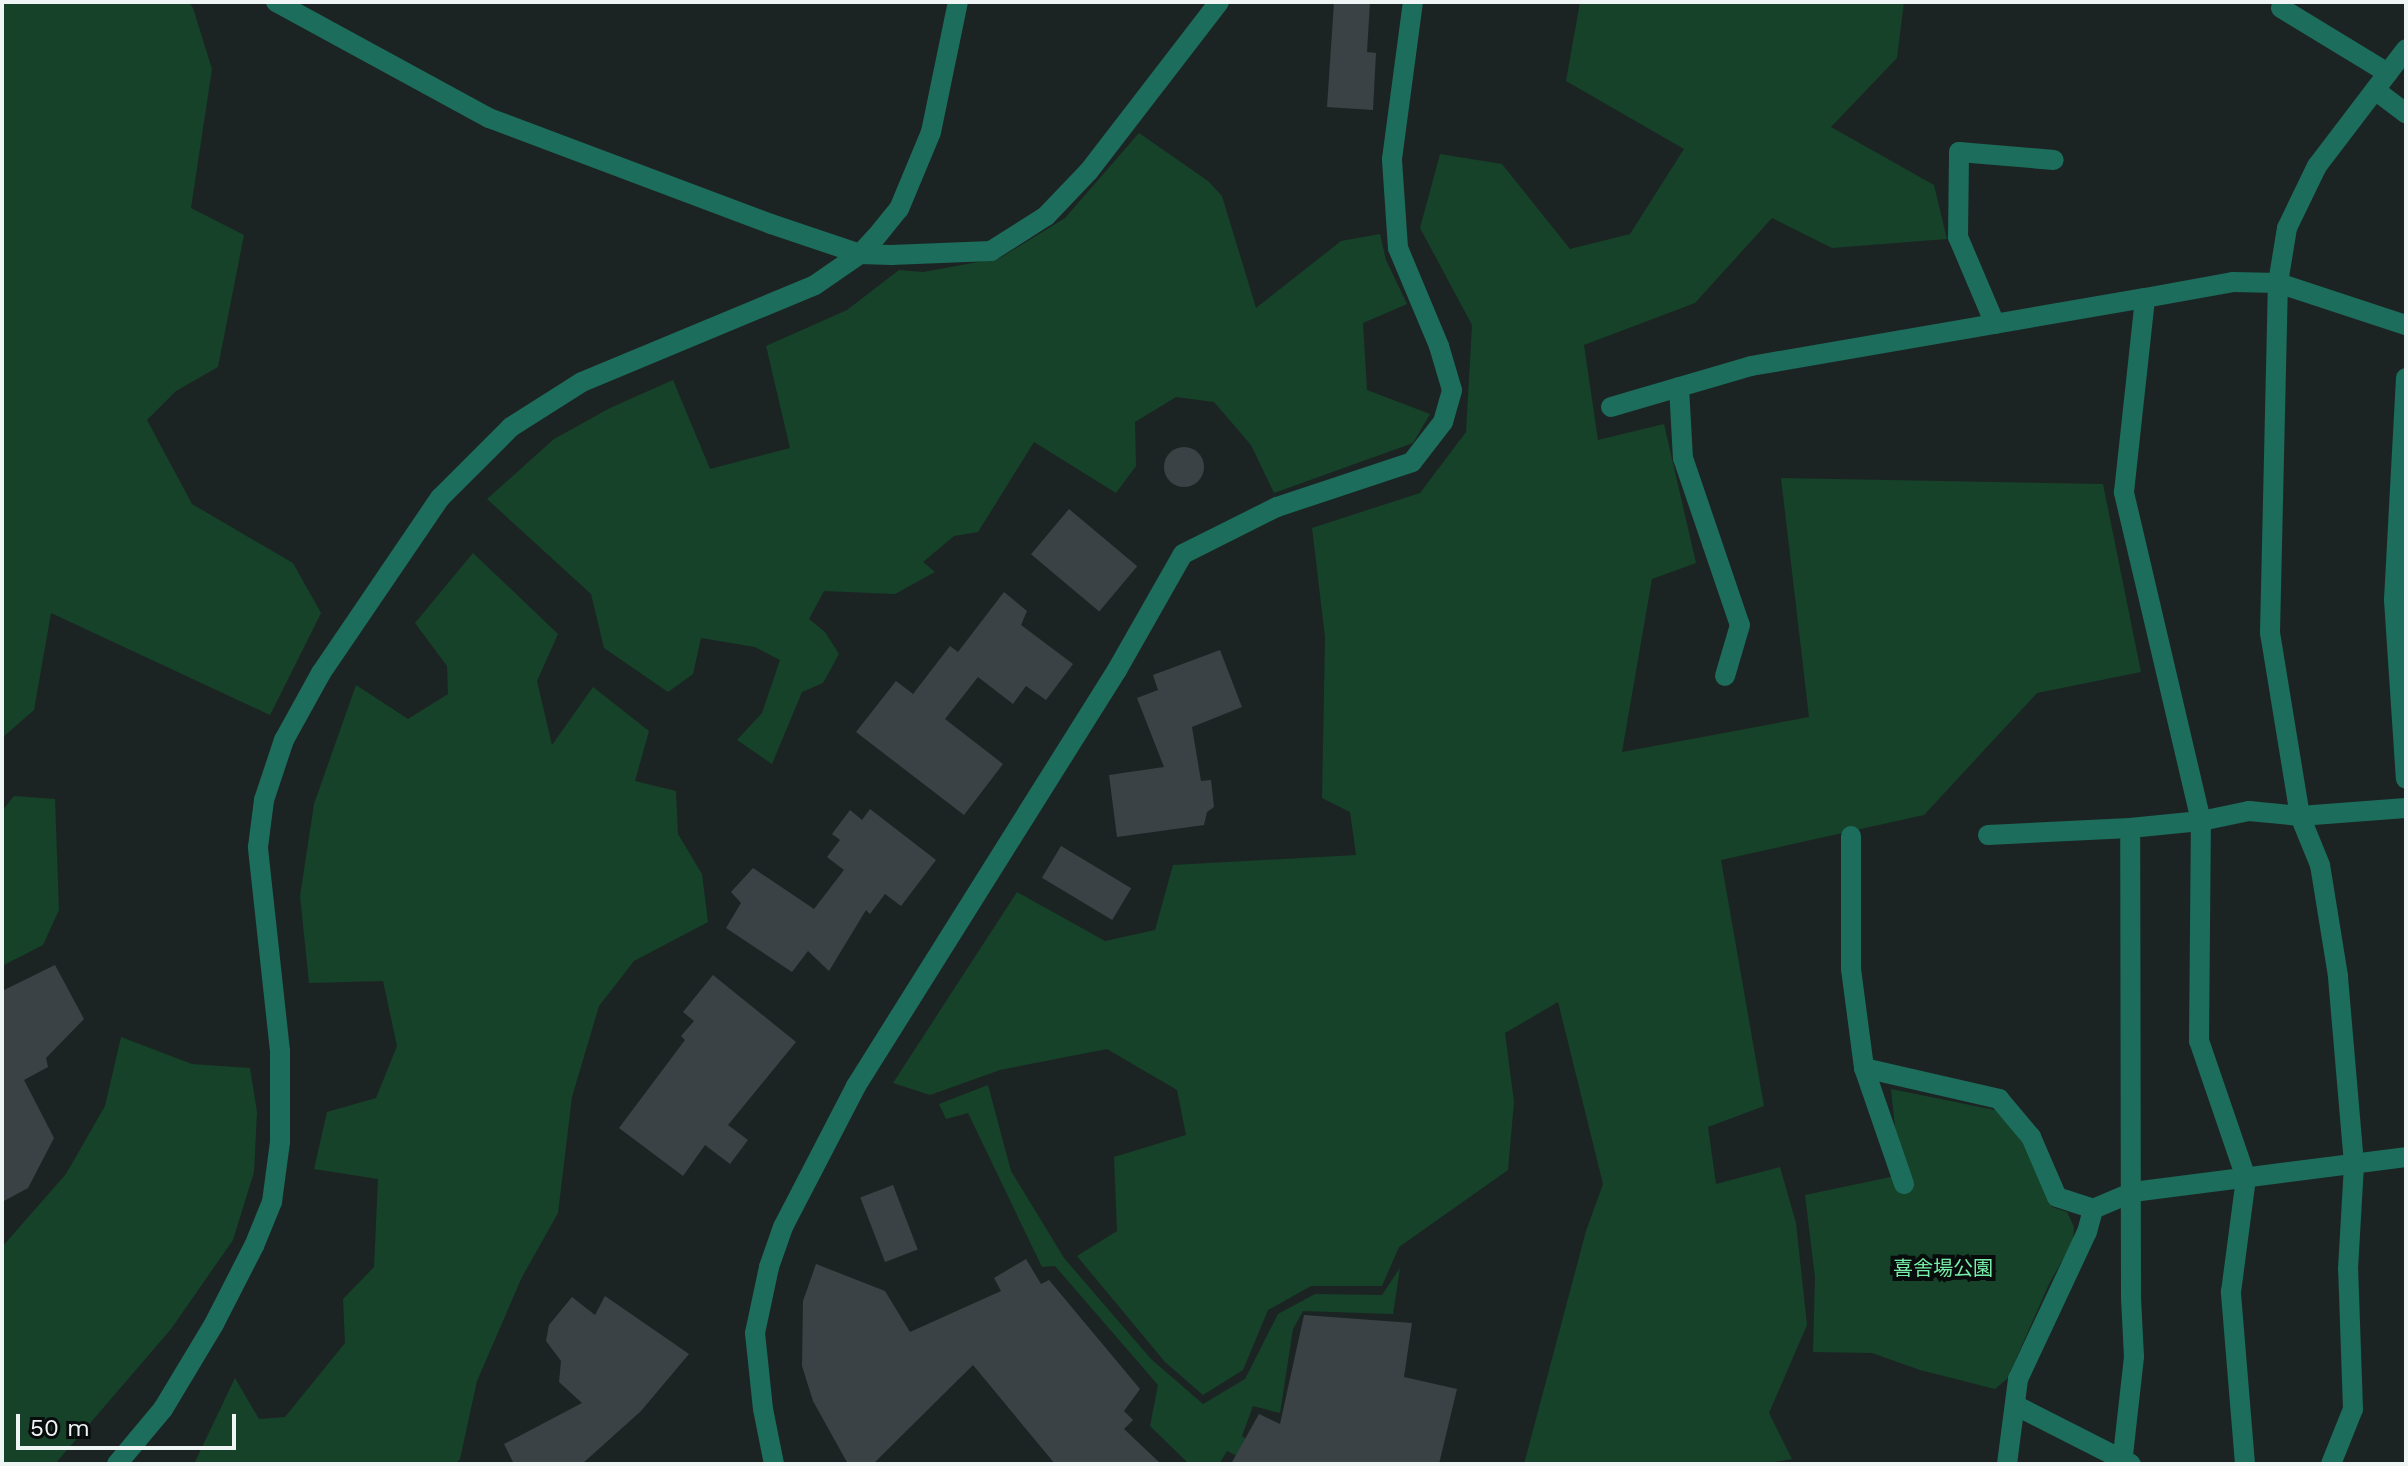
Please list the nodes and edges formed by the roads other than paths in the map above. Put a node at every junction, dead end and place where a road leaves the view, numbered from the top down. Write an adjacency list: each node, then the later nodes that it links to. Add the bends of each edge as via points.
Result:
1 (276, 2): 11 (street, via 489,118)
2 (958, 2): 11 (street, via 931,132 899,209)
3 (1219, 2): 11 (street, via 1089,171 1046,216 991,251)
4 (1413, 2): 37 (street, via 1392,159 1398,248 1452,390 1443,422 1412,462 1277,507 1183,554 1117,670 856,1086 783,1227 755,1333)
5 (2281, 8): 7 (street)
6 (2406, 49): 7 (street)
7 (2388, 73): 8 (street)
8 (2375, 90): 9 (street); 12 (street, via 2317,166 2287,228)
9 (2406, 113)
10 (2054, 160): 14 (street, via 1959,152 1958,237)
11 (860, 254): 36 (street, via 815,285 582,382 511,427 440,498 321,673 284,740 264,800 258,847 280,1051 280,1142 272,1202 200,1348 163,1409)
12 (2278, 283): 13 (street, via 2233,282); 15 (street); 22 (street, via 2270,633)
13 (2145, 298): 14 (street); 23 (street, via 2124,492)
14 (1995, 324): 17 (street, via 1751,366)
15 (2406, 325)
16 (2406, 378): 20 (street, via 2394,600)
17 (1679, 387): 18 (street); 19 (street, via 1683,458 1740,625)
18 (1611, 407)
19 (1725, 676)
20 (2406, 780): 21 (street)
21 (2405, 813): 22 (street)
22 (2300, 816): 23 (street, via 2249,811); 29 (street, via 2320,865 2338,976)
23 (2201, 821): 24 (street); 30 (street, via 2199,1041)
24 (2130, 828): 25 (street); 32 (street)
25 (1988, 835)
26 (1851, 836): 27 (street, via 1851,969)
27 (1864, 1068): 31 (street); 33 (street, via 1999,1099 2031,1137 2057,1197)
28 (2406, 1157): 29 (street)
29 (2354, 1164): 30 (street); 40 (street, via 2348,1269 2353,1409)
30 (2246, 1178): 32 (street); 39 (street, via 2231,1292)
31 (1904, 1184)
32 (2133, 1192): 33 (street); 35 (street, via 2134,1357)
33 (2093, 1209): 34 (street, via 2018,1379)
34 (2015, 1405): 35 (street); 38 (street)
35 (2125, 1463)
36 (117, 1464)
37 (774, 1464)
38 (2007, 1464)
39 (2245, 1464)
40 (2331, 1464)

